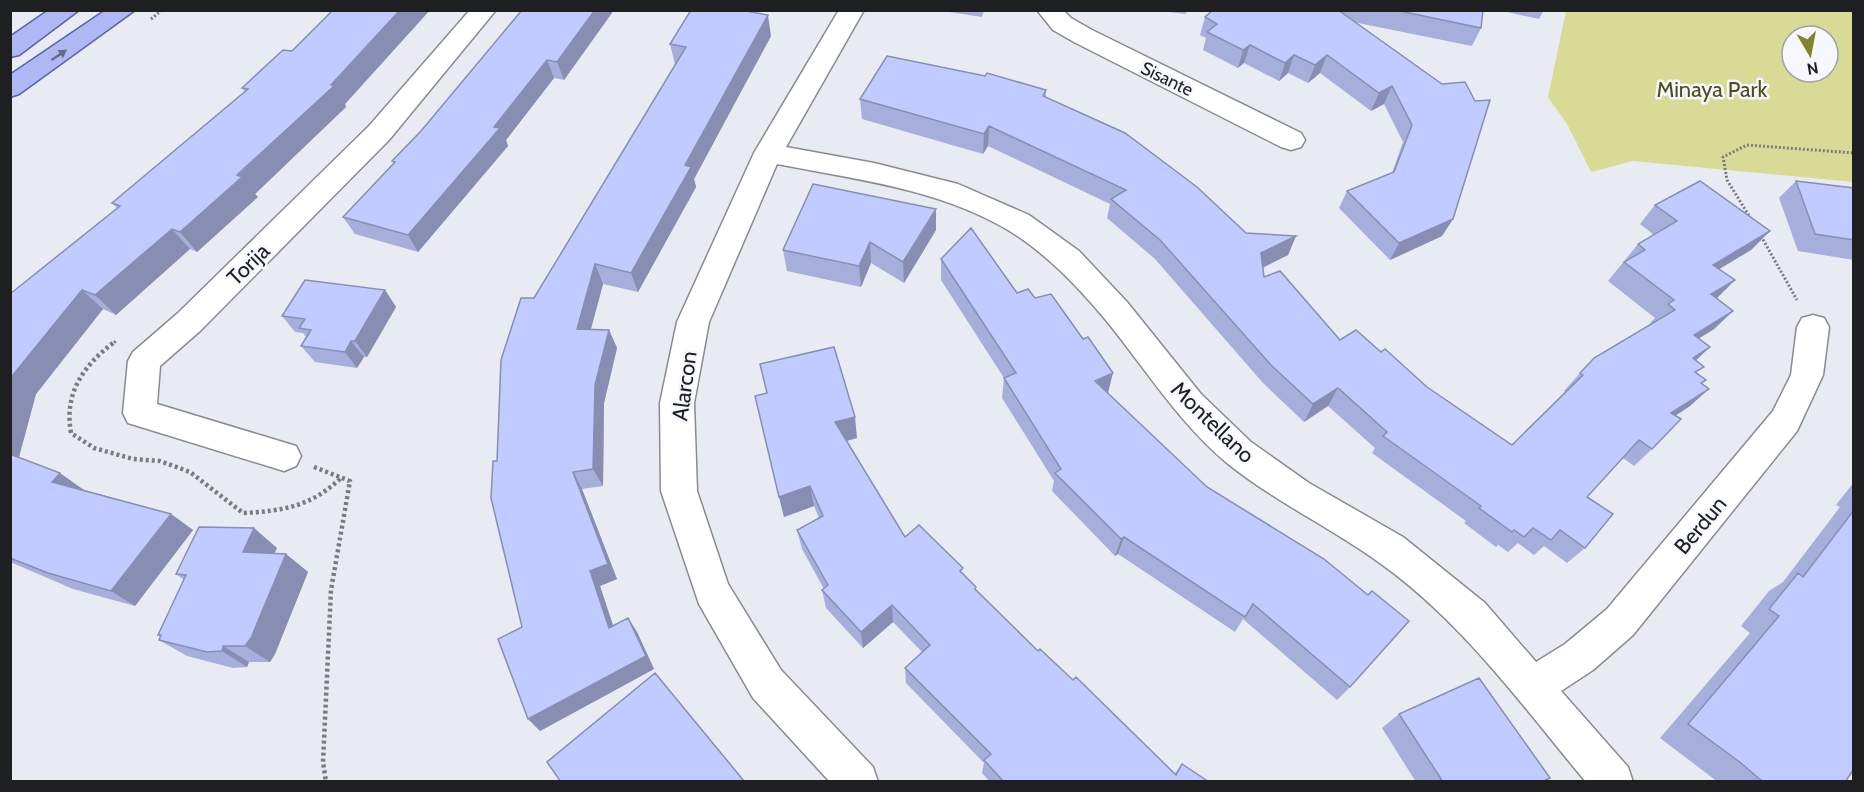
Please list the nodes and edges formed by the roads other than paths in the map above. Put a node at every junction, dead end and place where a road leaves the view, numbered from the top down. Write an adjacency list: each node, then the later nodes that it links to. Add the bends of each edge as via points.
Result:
1 (67, 10): 6 (main road)
2 (123, 10): 7 (main road, one-way to 2)
3 (484, 10): 11 (street, Torija, via 379,133 189,322 144,361 140,413)
4 (1049, 10): 8 (street, Sisante, via 1062,24 1083,36)
5 (844, 12): 9 (street, Alarcon)
6 (10, 49)
7 (10, 88)
8 (1291, 140)
9 (768, 153): 12 (street, Montellano, via 958,194 1019,223 1068,259 1116,311 1189,404 1239,452 1298,494 1390,549 1472,616); 13 (street, Alarcon, via 693,322 677,404 678,491 712,592 767,684)
10 (1813, 327): 12 (street, Berdun, via 1807,375 1785,421 1620,622 1579,657)
11 (284, 456)
12 (1533, 687): 14 (street, Montellano)
13 (858, 782)
14 (1613, 782)

